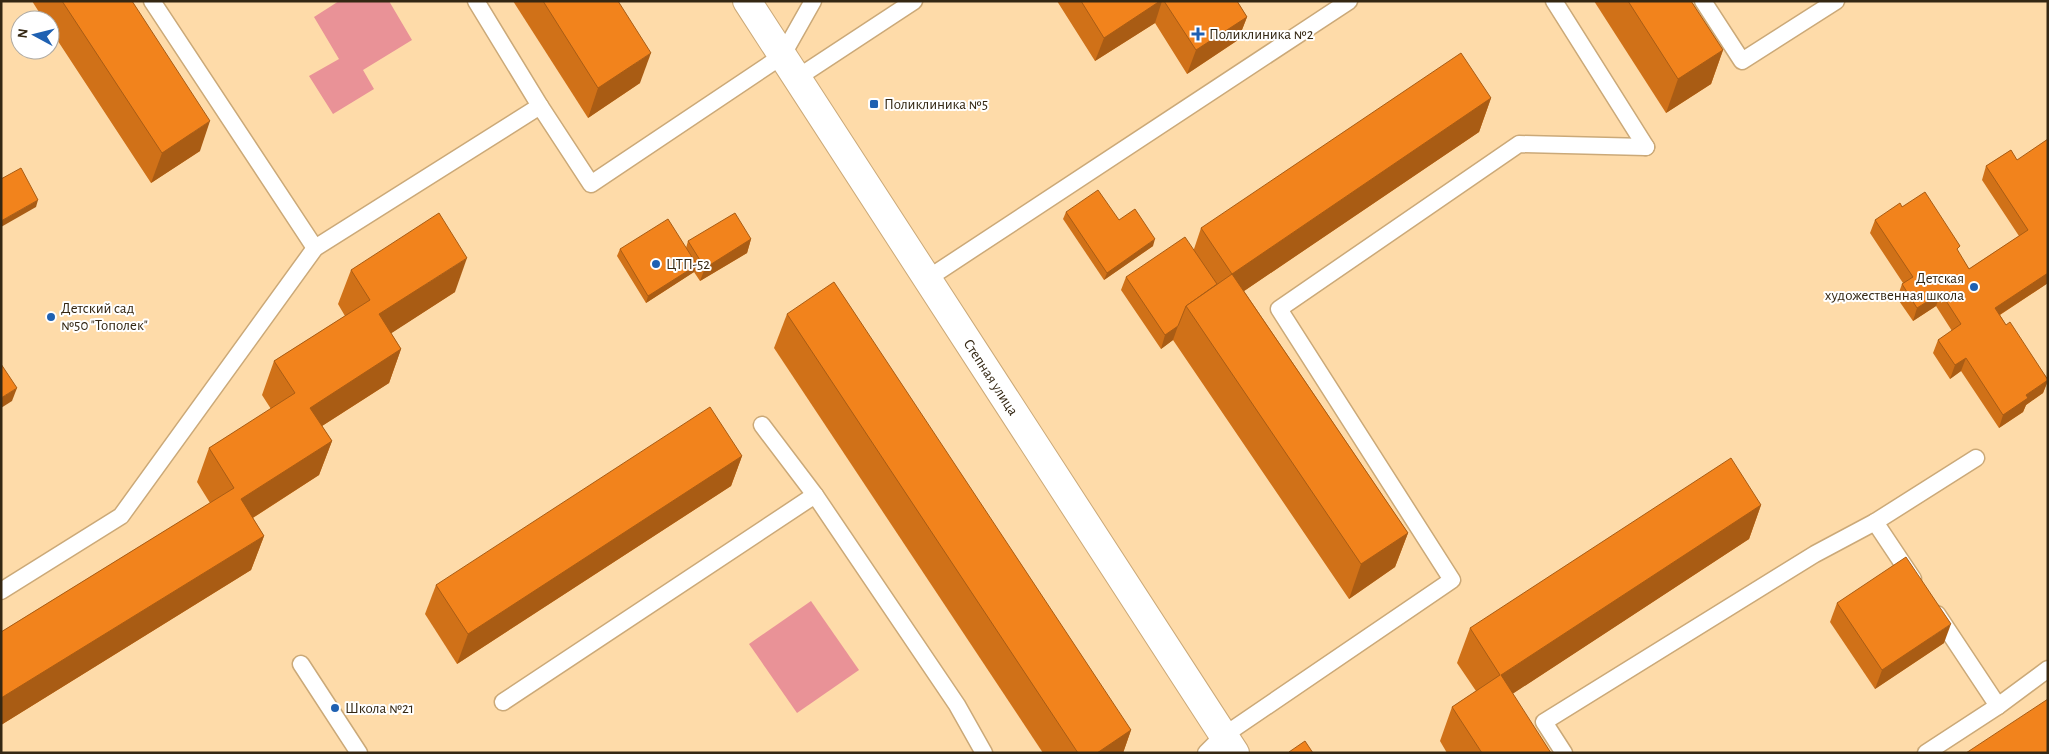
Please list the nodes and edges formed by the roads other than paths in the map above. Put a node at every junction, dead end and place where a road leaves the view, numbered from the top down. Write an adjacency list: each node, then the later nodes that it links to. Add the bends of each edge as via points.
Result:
1 (152, 1): 12 (lane)
2 (476, 1): 11 (lane)
3 (747, 1): 10 (street, Степная улица)
4 (813, 1): 10 (lane)
5 (914, 1): 10 (lane)
6 (1349, 1): 13 (lane)
7 (1554, 1): 23 (lane, via 1646,147 1519,144 1279,309 1452,580)
8 (1703, 1): 9 (lane, via 1742,62)
9 (1836, 1)
10 (790, 67): 11 (lane, via 591,184); 13 (street, Степная улица)
11 (540, 106): 12 (lane)
12 (315, 248): 18 (lane, via 122,516)
13 (927, 279): 23 (street, Степная улица)
14 (762, 425): 16 (lane)
15 (1976, 458): 17 (lane)
16 (815, 495): 21 (lane); 25 (lane, via 956,705)
17 (1875, 522): 22 (lane); 26 (lane, via 1815,554 1544,722)
18 (1, 591)
19 (300, 664): 24 (lane)
20 (2048, 669): 22 (lane)
21 (503, 702)
22 (1998, 706): 27 (lane)
23 (1221, 747)
24 (359, 753)
25 (984, 753)
26 (1564, 753)
27 (1926, 753)

